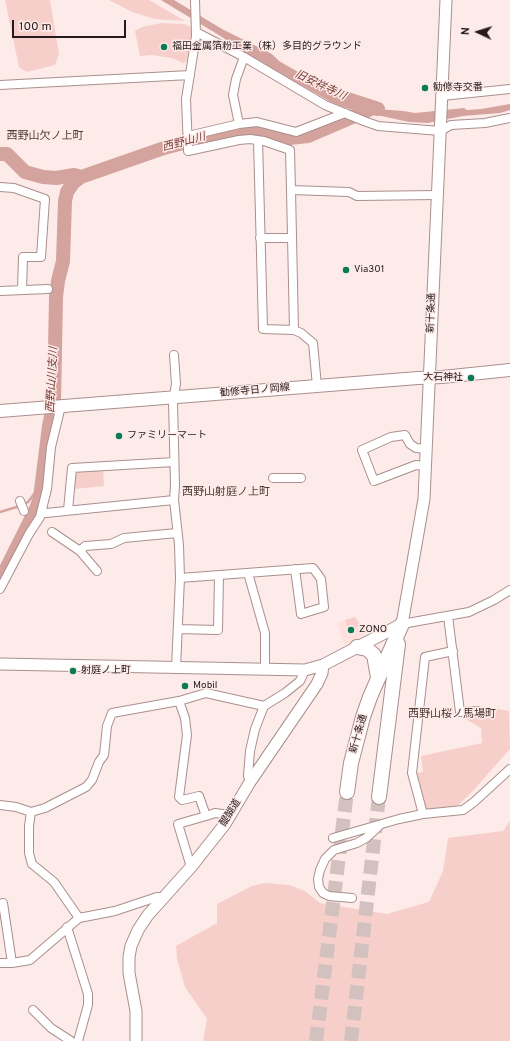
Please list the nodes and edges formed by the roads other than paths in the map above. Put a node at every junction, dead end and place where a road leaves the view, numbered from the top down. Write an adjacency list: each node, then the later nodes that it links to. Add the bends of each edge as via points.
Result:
1 (446, 0): 8 (main road, 新十条通)
2 (195, 3): 3 (street)
3 (196, 28): 4 (street); 5 (street)
4 (244, 57): 9 (street, via 324,105); 11 (street, via 233,95)
5 (190, 75): 6 (street); 13 (street, via 186,98)
6 (0, 85)
7 (510, 89): 8 (street)
8 (441, 101): 12 (main road, 新十条通)
9 (345, 114): 11 (street, via 296,132 257,122); 12 (street, via 378,126)
10 (510, 118): 12 (street)
11 (238, 124): 13 (street)
12 (440, 128): 17 (main road, 新十条通)
13 (188, 137): 14 (street, via 188,150 239,140)
14 (258, 140): 16 (street, via 290,150); 18 (street)
15 (0, 187): 21 (street, via 14,188 45,199 41,257 23,256)
16 (291, 190): 17 (street, via 350,192 357,196); 19 (street)
17 (437, 195): 26 (main road, 新十条通)
18 (260, 238): 19 (street); 23 (street, via 263,329)
19 (291, 238): 23 (street)
20 (48, 289): 21 (street)
21 (22, 290): 22 (street)
22 (0, 291)
23 (294, 330): 27 (street, via 313,343)
24 (174, 355): 28 (street)
25 (510, 370): 26 (main road, 勧修寺日ノ岡線)
26 (430, 377): 27 (main road, 勧修寺日ノ岡線); 31 (main road, 新十条通)
27 (317, 386): 28 (main road, 勧修寺日ノ岡線)
28 (175, 398): 29 (main road, 勧修寺日ノ岡線); 32 (street)
29 (55, 407): 30 (main road, 勧修寺日ノ岡線); 49 (street, via 47,489 40,517)
30 (0, 411)
31 (427, 449): 33 (main road, 新十条通); 33 (street, via 416,448 405,435 391,437 362,450 374,481 416,465)
32 (174, 462): 36 (street); 38 (street, via 72,468)
33 (425, 466): 52 (main road, 新十条通, via 424,499)
34 (274, 478): 35 (street)
35 (300, 478)
36 (174, 500): 38 (street); 42 (street)
37 (20, 501): 39 (street)
38 (68, 510): 40 (street)
39 (24, 511)
40 (46, 512)
41 (52, 532): 43 (street)
42 (177, 533): 43 (street, via 124,538 111,544 84,546); 48 (street)
43 (80, 551): 45 (street)
44 (295, 569): 44 (street, via 301,614 324,607 321,579 313,568); 46 (street)
45 (97, 571)
46 (248, 573): 47 (street); 59 (street, via 265,633)
47 (219, 575): 48 (street); 53 (street, via 218,630)
48 (180, 578): 53 (street)
49 (0, 589)
50 (510, 590): 51 (street, via 469,612)
51 (448, 616): 52 (street); 55 (street)
52 (402, 624): 54 (main road); 61 (highway, 新十条通); 68 (highway)
53 (178, 629): 58 (street)
54 (357, 647): 57 (main road); 61 (highway, via 367,649 374,655)
55 (453, 651): 64 (street, via 460,712); 71 (street, via 426,657 412,773)
56 (0, 664): 58 (main road)
57 (323, 665): 60 (main road); 66 (main road, 醍醐道, via 317,684)
58 (176, 668): 59 (main road)
59 (265, 669): 60 (main road)
60 (305, 670): 63 (street, via 300,680)
61 (378, 677): 67 (highway, 新十条通, via 357,739)
62 (179, 701): 63 (street, via 206,693); 70 (street, via 112,713 107,726 104,755 92,780 76,793); 73 (street, via 187,735 179,797 182,800 199,796)
63 (264, 706): 66 (street, via 250,751)
64 (478, 711)
65 (510, 769): 71 (street, via 463,810)
66 (250, 782): 72 (main road, 醍醐道)
67 (347, 792)
68 (379, 797)
69 (0, 805): 70 (street)
70 (31, 812): 80 (street, via 29,853 32,864 54,882)
71 (422, 814): 74 (street)
72 (230, 815): 73 (street, via 215,813); 76 (main road, 醍醐道)
73 (206, 816): 76 (street, via 178,824)
74 (381, 824): 75 (street); 78 (street, via 357,843 334,850 325,859 320,870 319,887 323,893)
75 (333, 838)
76 (191, 867): 77 (main road, 醍醐道)
77 (163, 898): 80 (street, via 157,897 115,911); 87 (main road, 醍醐道, via 148,915 131,946 128,973 136,1011)
78 (352, 898)
79 (2, 902): 83 (street)
80 (79, 918): 81 (street)
81 (67, 927): 83 (street, via 30,960); 86 (street, via 88,994 88,1005)
82 (0, 963): 83 (street)
83 (12, 963)
84 (33, 1010): 85 (street, via 51,1028)
85 (71, 1041)
86 (78, 1041)
87 (136, 1041)

